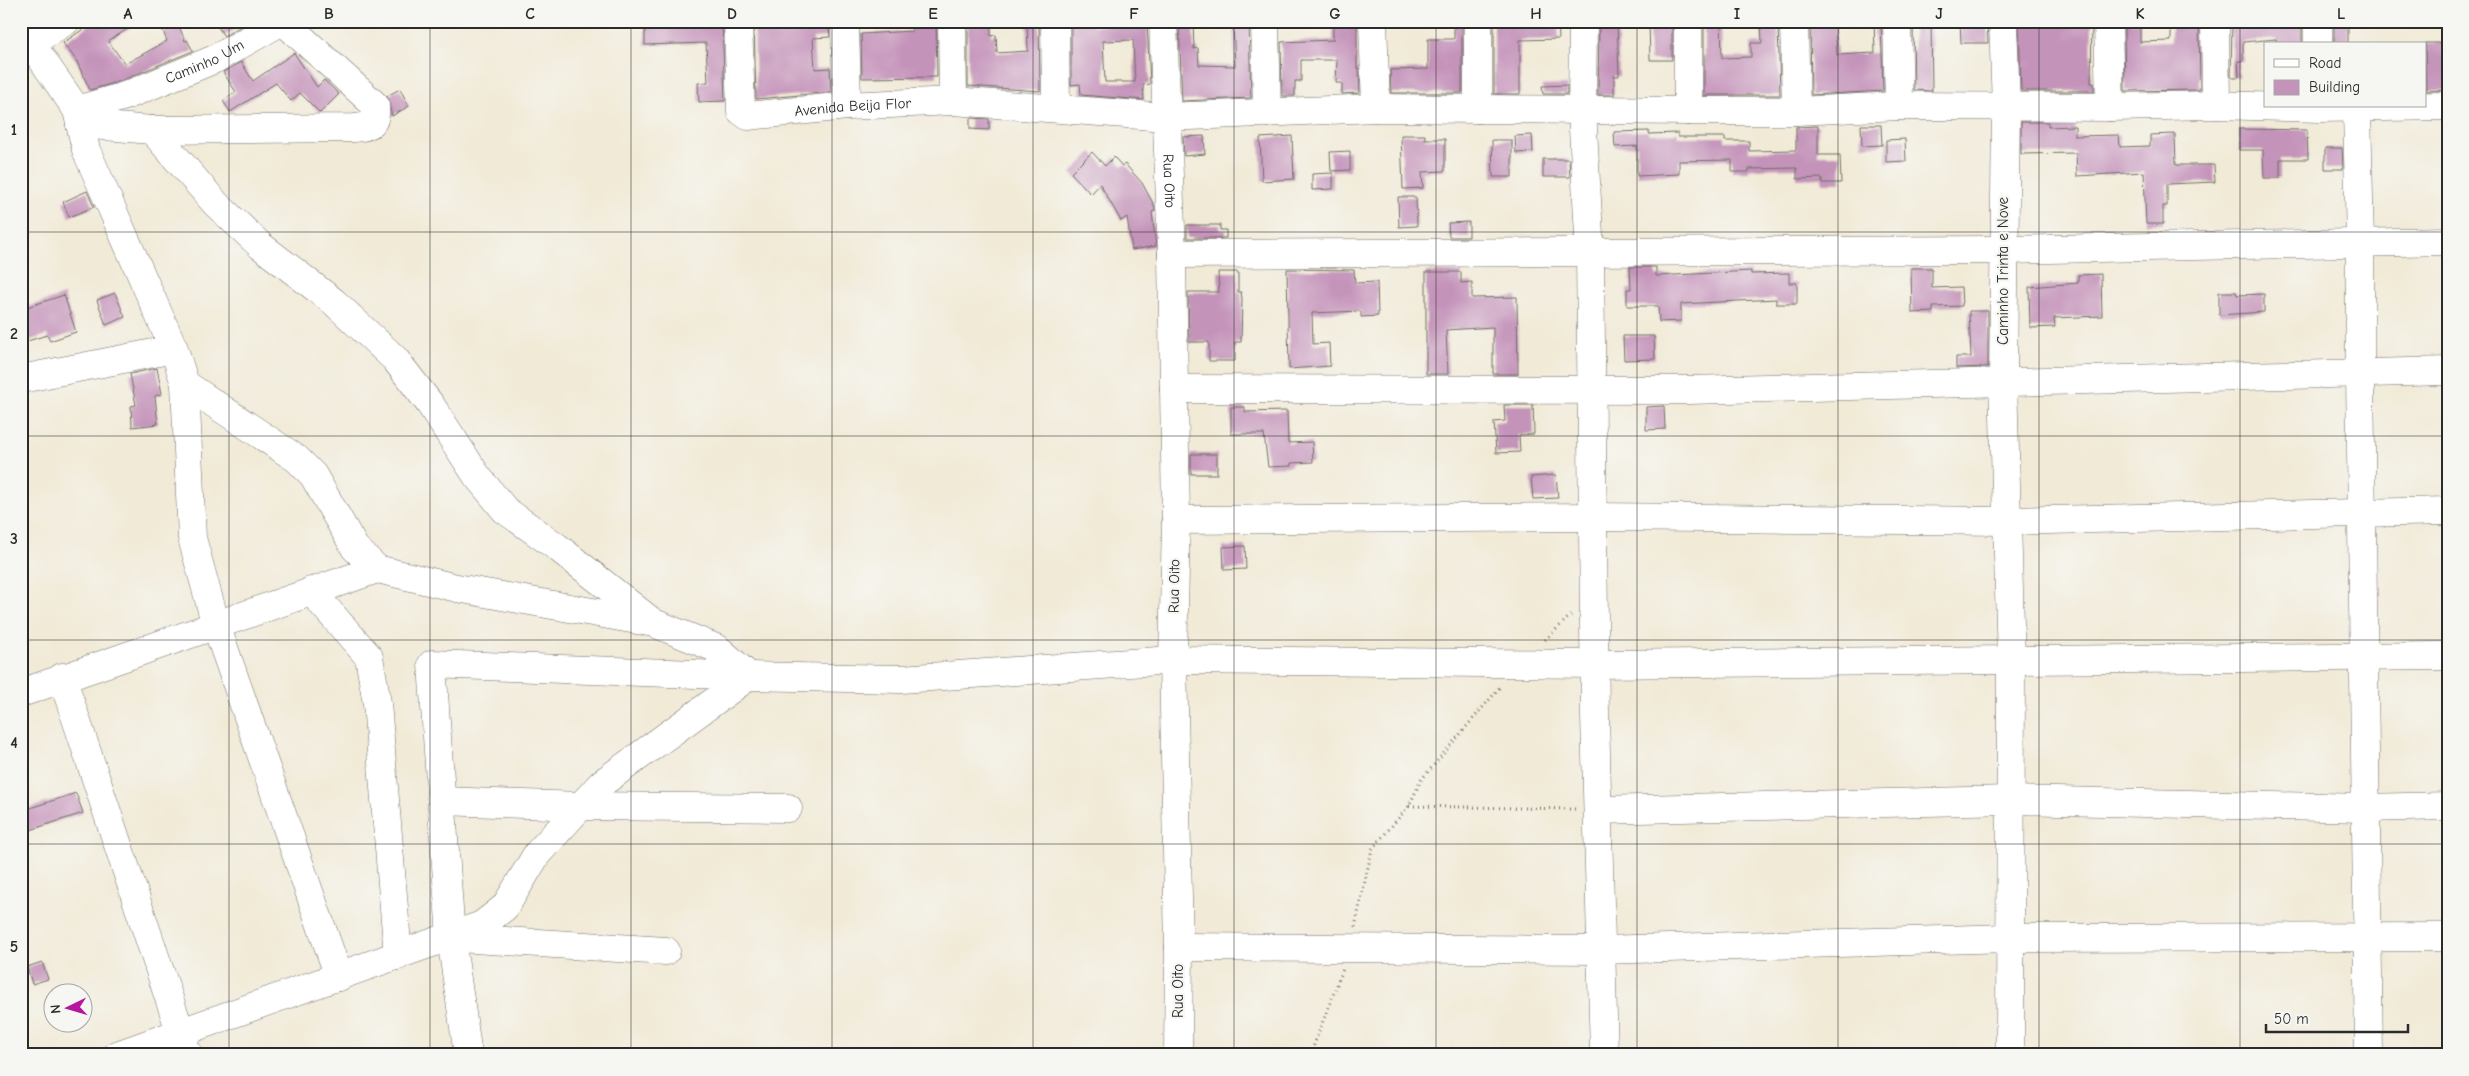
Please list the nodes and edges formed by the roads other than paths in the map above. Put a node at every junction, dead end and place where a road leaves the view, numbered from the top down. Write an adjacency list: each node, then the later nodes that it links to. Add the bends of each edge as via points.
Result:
1 (66, 21): 19 (street)
2 (282, 21): 38 (street, Caminho Um, via 215,59); 40 (street, via 375,105 374,123 368,127)
3 (738, 21): 24 (street, Avenida Beija Flor, via 741,111 748,116)
4 (845, 21): 24 (street)
5 (952, 21): 21 (street)
6 (1055, 21): 30 (street)
7 (1163, 21): 39 (street, Rua Oito)
8 (1265, 21): 37 (street)
9 (1374, 21): 31 (street)
10 (1478, 21): 32 (street)
11 (1583, 21): 34 (street)
12 (1688, 21): 35 (street)
13 (1794, 21): 36 (street)
14 (1897, 21): 25 (street)
15 (2003, 21): 28 (street, Caminho Trinta e Nove)
16 (2108, 21): 29 (street)
17 (2215, 21): 22 (street)
18 (2318, 21): 20 (street)
19 (24, 40): 38 (street)
20 (2318, 42)
21 (953, 101): 24 (street, Avenida Beija Flor); 30 (street, Avenida Beija Flor)
22 (2216, 104): 23 (street, Avenida Beija Flor); 29 (street, Avenida Beija Flor)
23 (2264, 105)
24 (847, 106)
25 (1899, 106): 28 (street, Avenida Beija Flor); 36 (street, Avenida Beija Flor)
26 (2426, 106): 27 (street, Avenida Beija Flor)
27 (2448, 106)
28 (2006, 107): 29 (street, Avenida Beija Flor); 43 (street, Caminho Trinta e Nove)
29 (2110, 107)
30 (1056, 108): 39 (street, Avenida Beija Flor)
31 (1376, 108): 32 (street, Avenida Beija Flor); 37 (street, Avenida Beija Flor)
32 (1478, 108): 34 (street, Avenida Beija Flor)
33 (2356, 108): 42 (street)
34 (1582, 111): 35 (street, Avenida Beija Flor); 44 (street)
35 (1688, 111): 36 (street, Avenida Beija Flor)
36 (1796, 111)
37 (1267, 113): 39 (street, Avenida Beija Flor)
38 (79, 117): 40 (street); 46 (street, via 86,150)
39 (1166, 117): 45 (street, Rua Oito)
40 (152, 130): 61 (street, via 216,204 261,246 334,302 395,359 430,404 477,476 505,510)
41 (2448, 241): 42 (street)
42 (2360, 243): 43 (street); 48 (street)
43 (2003, 250): 44 (street); 50 (street, Caminho Trinta e Nove)
44 (1590, 253): 45 (street); 53 (street)
45 (1172, 254): 52 (street, Rua Oito)
46 (174, 349): 49 (street); 51 (street)
47 (2448, 371): 48 (street)
48 (2360, 373): 50 (street); 55 (street)
49 (21, 379)
50 (2003, 381): 53 (street); 58 (street, Caminho Trinta e Nove)
51 (185, 384): 59 (street, via 297,459 313,475 355,548); 62 (street, via 192,538)
52 (1174, 389): 53 (street); 57 (street, Rua Oito)
53 (1590, 390): 56 (street)
54 (2448, 511): 55 (street)
55 (2362, 512): 58 (street); 63 (street)
56 (1593, 517): 57 (street); 58 (street); 67 (street)
57 (1176, 520): 65 (street, Rua Oito)
58 (2007, 521): 66 (street, Caminho Trinta e Nove)
59 (377, 569): 60 (street); 61 (street, via 457,588)
60 (310, 591): 62 (street); 85 (street, via 369,657 377,703)
61 (654, 623): 68 (street, via 718,649)
62 (216, 625): 69 (street); 86 (street)
63 (2363, 656): 64 (street); 66 (street); 76 (street)
64 (2448, 656)
65 (1173, 660): 67 (street); 68 (street, via 901,679); 82 (street, Rua Oito)
66 (2011, 660): 67 (street); 71 (street, Caminho Trinta e Nove)
67 (1595, 664): 77 (street)
68 (749, 676): 72 (street, via 432,664); 73 (street, via 602,783)
69 (62, 677): 70 (street); 87 (street)
70 (21, 693)
71 (2010, 800): 76 (street); 77 (street); 80 (street, Caminho Trinta e Nove)
72 (442, 801): 73 (street); 79 (street)
73 (582, 806): 75 (street); 79 (street, via 537,854 505,907 482,925)
74 (2448, 806): 76 (street)
75 (788, 808)
76 (2365, 808): 81 (street)
77 (1598, 810): 83 (street)
78 (2448, 937): 81 (street)
79 (451, 938): 84 (street); 85 (street); 89 (street)
80 (2010, 938): 81 (street); 83 (street); 92 (street, Caminho Trinta e Nove)
81 (2366, 938): 93 (street)
82 (1179, 947): 83 (street); 90 (street, Rua Oito)
83 (1601, 950): 91 (street)
84 (666, 951)
85 (398, 956): 86 (street)
86 (338, 977): 87 (street)
87 (185, 1044): 88 (street)
88 (117, 1055)
89 (468, 1055)
90 (1178, 1055)
91 (1604, 1055)
92 (2010, 1055)
93 (2369, 1055)

